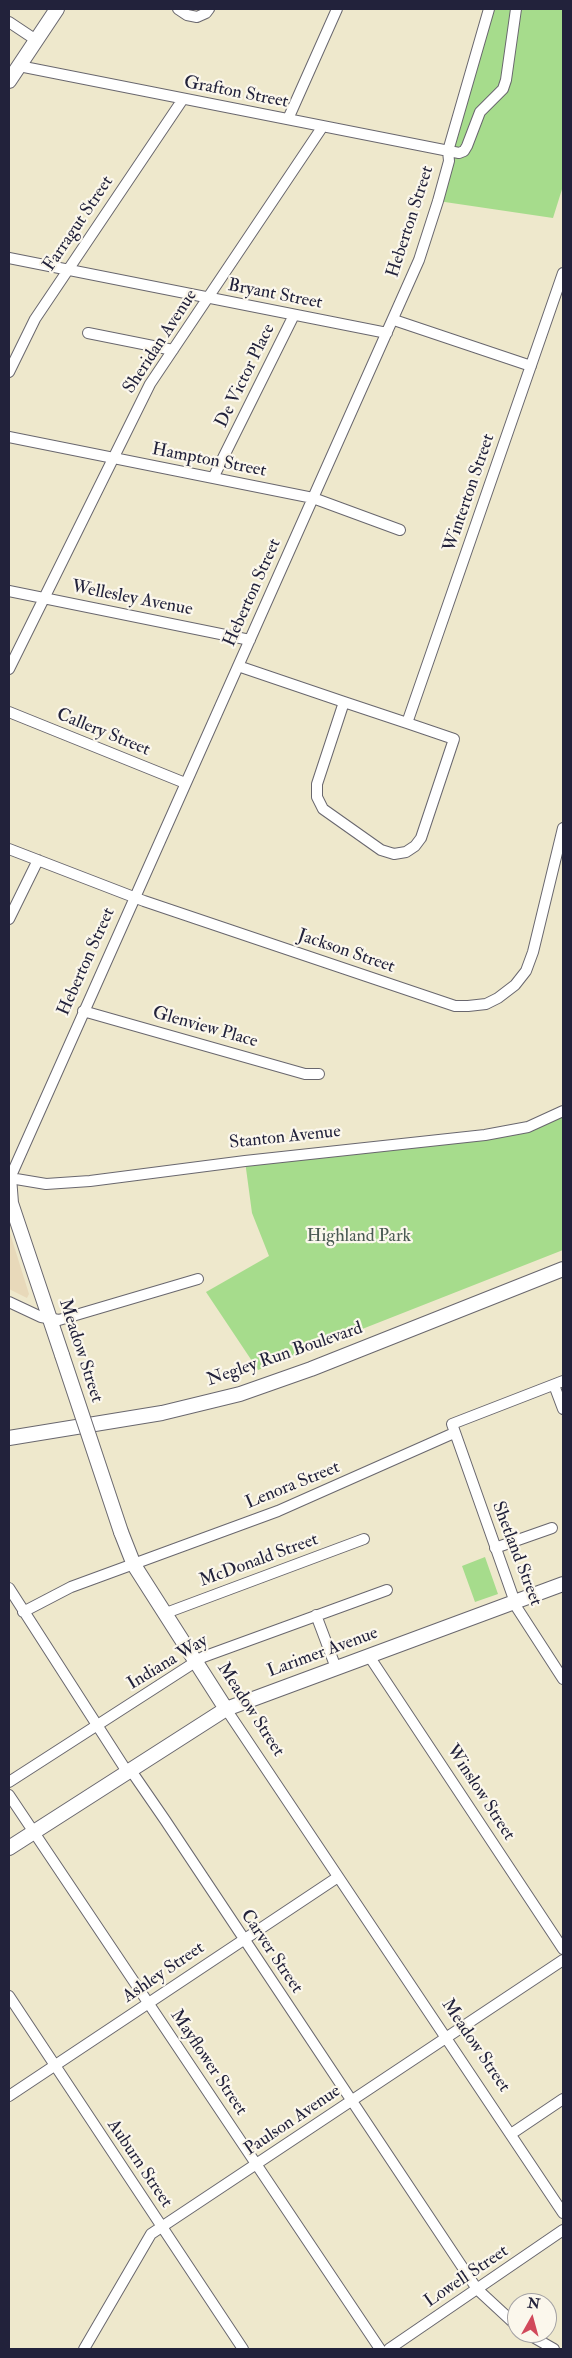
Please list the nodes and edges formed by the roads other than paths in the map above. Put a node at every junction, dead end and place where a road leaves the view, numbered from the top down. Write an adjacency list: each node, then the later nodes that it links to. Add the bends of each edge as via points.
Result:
1 (57, 9): 8 (main road)
2 (178, 9): 3 (street, via 197,17)
3 (209, 9)
4 (337, 9): 12 (street)
5 (489, 9): 14 (street, Heberton Street)
6 (516, 9): 14 (street, via 503,89 480,112 464,151)
7 (9, 22): 8 (street)
8 (36, 40): 9 (main road)
9 (18, 66): 10 (main road); 11 (street, Grafton Street)
10 (9, 81)
11 (183, 98): 12 (street, Grafton Street); 16 (street, Farragut Street)
12 (288, 119): 13 (street, Grafton Street)
13 (322, 126): 14 (street, Grafton Street); 18 (street, Sheridan Avenue)
14 (448, 151): 20 (street, Heberton Street, via 449,161 422,252)
15 (9, 258): 16 (street, Bryant Street)
16 (68, 270): 18 (street, Bryant Street); 25 (street, Farragut Street, via 35,319)
17 (563, 273): 24 (street, Winterton Street)
18 (208, 298): 19 (street, Bryant Street); 23 (street, Sheridan Avenue)
19 (294, 315): 22 (street, Bryant Street); 28 (street, De Victor Place)
20 (394, 320): 22 (street, Heberton Street); 24 (street)
21 (88, 332): 23 (street)
22 (387, 333): 29 (street, Heberton Street)
23 (174, 350): 27 (street, Sheridan Avenue, via 150,384)
24 (531, 366): 38 (street, Winterton Street)
25 (9, 372)
26 (9, 437): 27 (street, Hampton Street)
27 (113, 458): 28 (street, Hampton Street); 32 (street, Sheridan Avenue)
28 (213, 478): 29 (street, Hampton Street)
29 (313, 498): 30 (street, Hampton Street); 33 (street, Heberton Street)
30 (400, 530)
31 (9, 591): 32 (street, Wellesley Avenue)
32 (44, 598): 33 (street, Wellesley Avenue); 35 (street, Sheridan Avenue)
33 (250, 640): 34 (street, Heberton Street)
34 (238, 666): 36 (street); 39 (street, Heberton Street)
35 (9, 669)
36 (344, 702): 38 (street); 38 (street, via 316,784 317,797 323,809 381,850 394,854 406,852 421,838 454,738)
37 (9, 712): 39 (street, Callery Street)
38 (407, 723)
39 (186, 783): 43 (street, Heberton Street)
40 (563, 828): 43 (street, Jackson Street, via 526,971 515,985 486,1004 455,1006)
41 (9, 849): 42 (street, Jackson Street)
42 (38, 860): 43 (street, Jackson Street); 44 (street)
43 (134, 898): 45 (street, Heberton Street)
44 (9, 920)
45 (83, 1011): 46 (street, Glenview Place, via 305,1074); 48 (street, Heberton Street)
46 (319, 1074)
47 (563, 1111): 48 (street, Stanton Avenue, via 528,1127 485,1135 90,1181 46,1184)
48 (9, 1177): 53 (main road, Meadow Street, via 11,1203)
49 (563, 1260): 56 (main road, Negley Run Boulevard, via 237,1386 140,1408)
50 (563, 1269): 58 (main road, Negley Run Boulevard, via 240,1394 149,1415)
51 (198, 1279): 53 (street, via 60,1320)
52 (9, 1302): 53 (street)
53 (50, 1318): 62 (main road, Meadow Street, bridge)
54 (559, 1383): 55 (street); 57 (street, Lenora Street, via 452,1424)
55 (563, 1409)
56 (9, 1428)
57 (454, 1433): 61 (street, Shetland Street); 62 (street, Lenora Street, via 278,1511)
58 (9, 1438)
59 (552, 1528): 61 (street)
60 (364, 1539): 68 (street, McDonald Street)
61 (496, 1548): 66 (street, Shetland Street)
62 (134, 1565): 67 (street, Lenora Street, via 71,1587); 68 (main road, Meadow Street)
63 (563, 1584): 66 (main road, Larimer Avenue)
64 (9, 1588): 67 (street, Carver Street)
65 (387, 1590): 69 (street, Indiana Way)
66 (515, 1602): 70 (main road, Larimer Avenue); 73 (street, Shetland Street)
67 (23, 1612): 75 (street, Carver Street)
68 (166, 1613): 71 (main road, Meadow Street)
69 (316, 1614): 71 (street, Indiana Way); 72 (street)
70 (369, 1656): 72 (main road, Larimer Avenue); 83 (street, Winslow Street)
71 (195, 1661): 74 (main road, Meadow Street); 75 (street, Indiana Way)
72 (336, 1668): 74 (main road, Larimer Avenue)
73 (563, 1679)
74 (226, 1709): 76 (main road, Larimer Avenue); 81 (street, Meadow Street)
75 (97, 1725): 76 (street, Carver Street); 77 (street, Indiana Way)
76 (129, 1771): 79 (main road, Larimer Avenue); 82 (street, Carver Street)
77 (9, 1782)
78 (9, 1794): 79 (street, Mayflower Street)
79 (34, 1832): 80 (main road, Larimer Avenue); 86 (street, Mayflower Street)
80 (9, 1848)
81 (338, 1877): 82 (street, Ashley Street); 87 (street, Meadow Street)
82 (244, 1940): 86 (street, Ashley Street); 91 (street, Carver Street)
83 (563, 1949)
84 (563, 1960): 87 (street, Paulson Avenue)
85 (9, 1996): 88 (street, Auburn Street)
86 (149, 2003): 88 (street, Ashley Street); 93 (street, Mayflower Street)
87 (446, 2038): 91 (street, Paulson Avenue); 92 (street, Meadow Street)
88 (55, 2066): 89 (street, Ashley Street); 95 (street, Auburn Street)
89 (9, 2096)
90 (563, 2099): 92 (street)
91 (351, 2101): 93 (street, Paulson Avenue); 97 (street, Carver Street)
92 (510, 2134): 94 (street, Meadow Street)
93 (257, 2164): 95 (street, Paulson Avenue); 101 (street, Mayflower Street)
94 (563, 2213)
95 (162, 2227): 99 (street, Paulson Avenue, via 151,2234); 100 (street, Auburn Street)
96 (563, 2230): 97 (street, Lowell Street)
97 (477, 2289): 98 (street, Carver Street); 102 (street, Lowell Street)
98 (507, 2317)
99 (84, 2349)
100 (243, 2349)
101 (380, 2349)
102 (389, 2349)

